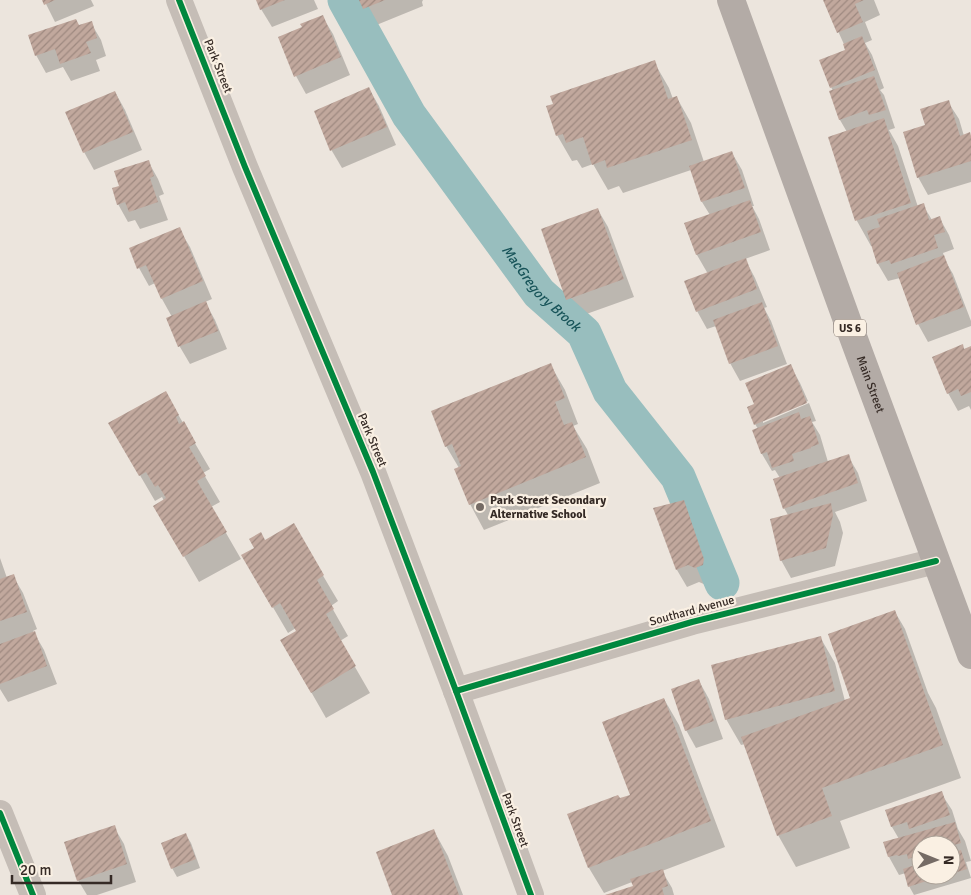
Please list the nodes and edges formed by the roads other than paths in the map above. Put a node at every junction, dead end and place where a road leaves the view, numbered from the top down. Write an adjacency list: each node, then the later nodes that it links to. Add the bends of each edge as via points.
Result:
1 (179, 0): 5 (street, Park Street, via 373,472)
2 (731, 0): 3 (main road, Main Street / US 6)
3 (936, 561): 4 (main road, Main Street / US 6); 5 (street, Southard Avenue, via 692,622)
4 (971, 655)
5 (456, 691): 8 (street, Park Street)
6 (1, 820): 7 (street)
7 (33, 895)
8 (530, 895)

